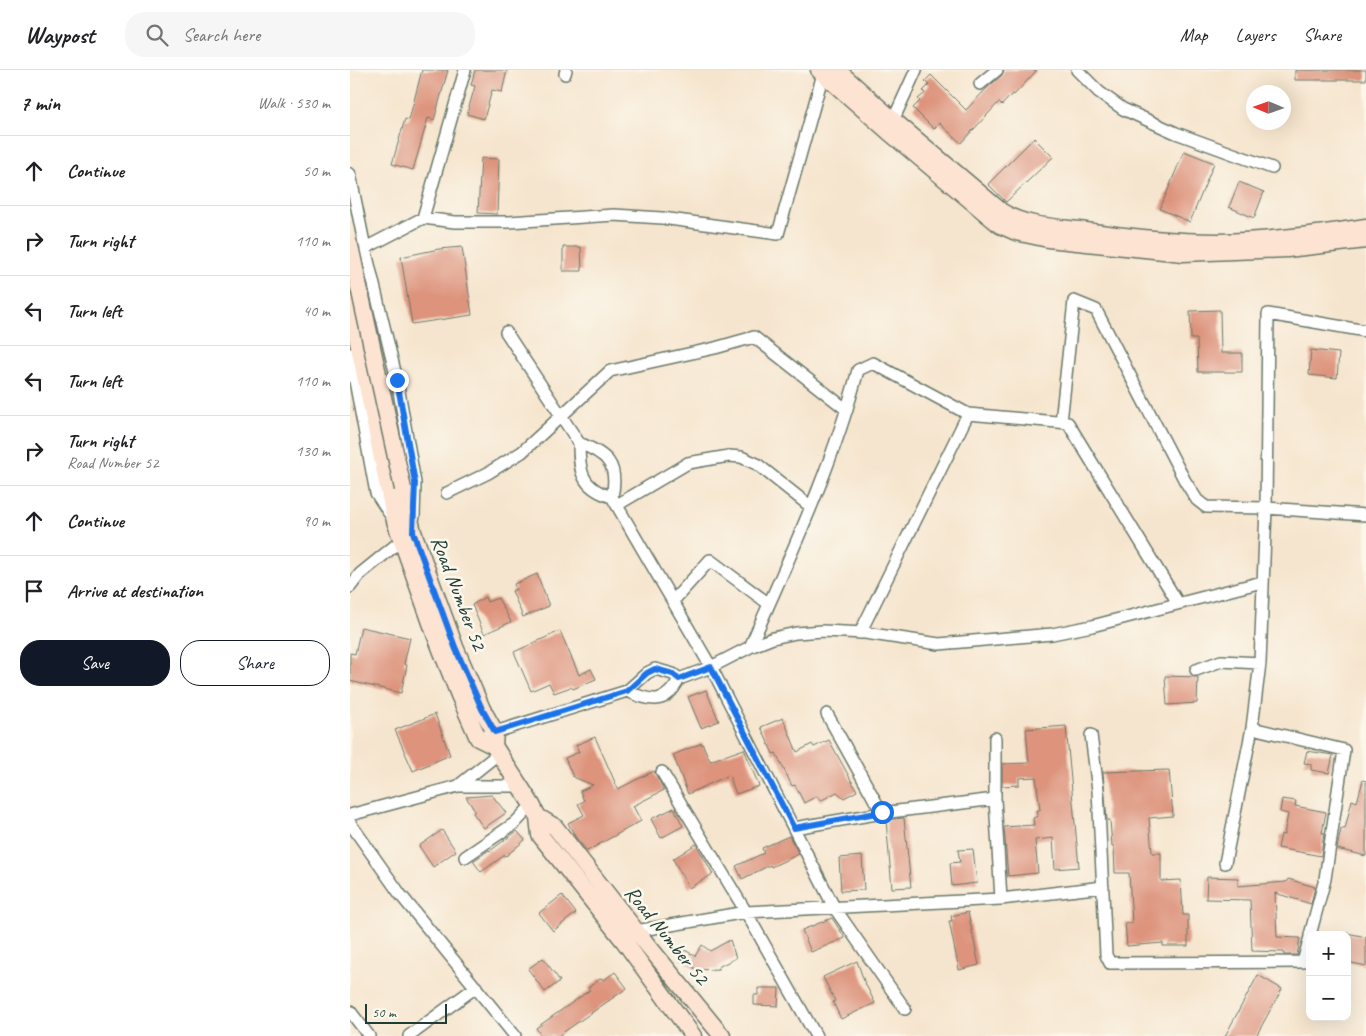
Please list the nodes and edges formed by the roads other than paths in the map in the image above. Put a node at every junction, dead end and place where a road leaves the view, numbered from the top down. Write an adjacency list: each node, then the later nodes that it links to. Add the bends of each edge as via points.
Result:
1 (465, 70): 10 (street)
2 (916, 70): 7 (street)
3 (997, 70): 6 (street)
4 (1077, 70): 8 (street, via 1098,92 1123,110)
5 (826, 71): 7 (main road); 10 (street, via 778,234 662,218 614,215 500,222)
6 (980, 84)
7 (891, 126): 11 (main road, via 1002,212 1020,220 1106,234 1189,241 1263,240); 12 (main road, via 1000,225 1031,236 1183,253 1286,249)
8 (1272, 168)
9 (350, 174): 13 (street)
10 (423, 218): 13 (street)
11 (1366, 227)
12 (1366, 240)
13 (358, 247): 14 (street); 24 (main road, Road Number 52, bridge); 31 (street, via 397,380 415,483)
14 (350, 256)
15 (350, 302): 24 (main road, Road Number 52)
16 (1366, 331): 28 (street, via 1268,314)
17 (506, 332): 21 (street)
18 (350, 354): 30 (street, via 376,493)
19 (847, 410): 20 (street, via 858,370 873,363); 21 (street, via 754,337 610,371); 27 (street)
20 (968, 414): 22 (street); 37 (street)
21 (561, 416): 23 (street); 25 (street, via 522,452)
22 (1061, 422): 28 (street, via 1074,301 1096,310 1197,500 1206,506); 35 (street, via 1068,423)
23 (579, 443): 26 (street, via 583,478 592,489); 26 (street, via 597,450 606,458 612,471)
24 (396, 490): 30 (main road, Road Number 52); 31 (main road, Road Number 52)
25 (447, 493)
26 (614, 501): 27 (street, via 688,463 729,456 742,457 757,464); 34 (street)
27 (811, 507): 36 (street)
28 (1266, 508): 29 (street); 32 (street)
29 (1366, 514)
30 (395, 521): 31 (main road, Road Number 52)
31 (408, 536): 33 (street, via 360,574); 48 (main road, Road Number 52); 48 (main road, Road Number 52, via 435,634 478,738)
32 (1262, 582): 35 (street); 39 (street)
33 (350, 587)
34 (673, 601): 36 (street, via 710,560); 40 (street)
35 (1178, 603): 37 (street, via 1052,634 939,644)
36 (769, 604): 38 (street)
37 (860, 633): 38 (street, via 796,633)
38 (750, 647): 40 (street)
39 (1260, 663): 41 (street, via 1221,661); 45 (street)
40 (711, 667): 42 (street); 57 (street)
41 (1196, 670)
42 (679, 679): 43 (street, via 655,669); 43 (street, via 673,690 662,698 652,700)
43 (627, 691): 48 (street)
44 (827, 714): 54 (street)
45 (1252, 728): 59 (street); 65 (street, via 1344,750 1325,879)
46 (1091, 734): 60 (street, via 1098,790)
47 (995, 738): 52 (street)
48 (495, 744): 50 (street); 51 (main road, Road Number 52)
49 (662, 772): 63 (street)
50 (458, 786): 51 (street); 55 (street)
51 (519, 786): 53 (main road, Road Number 52)
52 (995, 799): 54 (street); 61 (street)
53 (535, 811): 58 (street); 64 (main road, Road Number 52, via 555,827); 73 (main road, Road Number 52, via 540,835 624,941)
54 (882, 812): 57 (street)
55 (350, 815)
56 (350, 823): 67 (street, via 400,894)
57 (794, 828): 62 (street)
58 (465, 857)
59 (1224, 863)
60 (1102, 887): 61 (street); 66 (street, via 1106,955 1110,963 1303,962)
61 (1001, 899): 62 (street)
62 (834, 907): 63 (street); 68 (street)
63 (746, 912): 64 (street); 75 (street)
64 (636, 931): 74 (main road, Road Number 52)
65 (1311, 931)
66 (1306, 951)
67 (476, 987): 71 (street); 72 (street)
68 (905, 1009)
69 (350, 1011): 70 (street)
70 (369, 1036)
71 (410, 1036)
72 (514, 1036)
73 (693, 1036)
74 (722, 1036)
75 (816, 1036)

